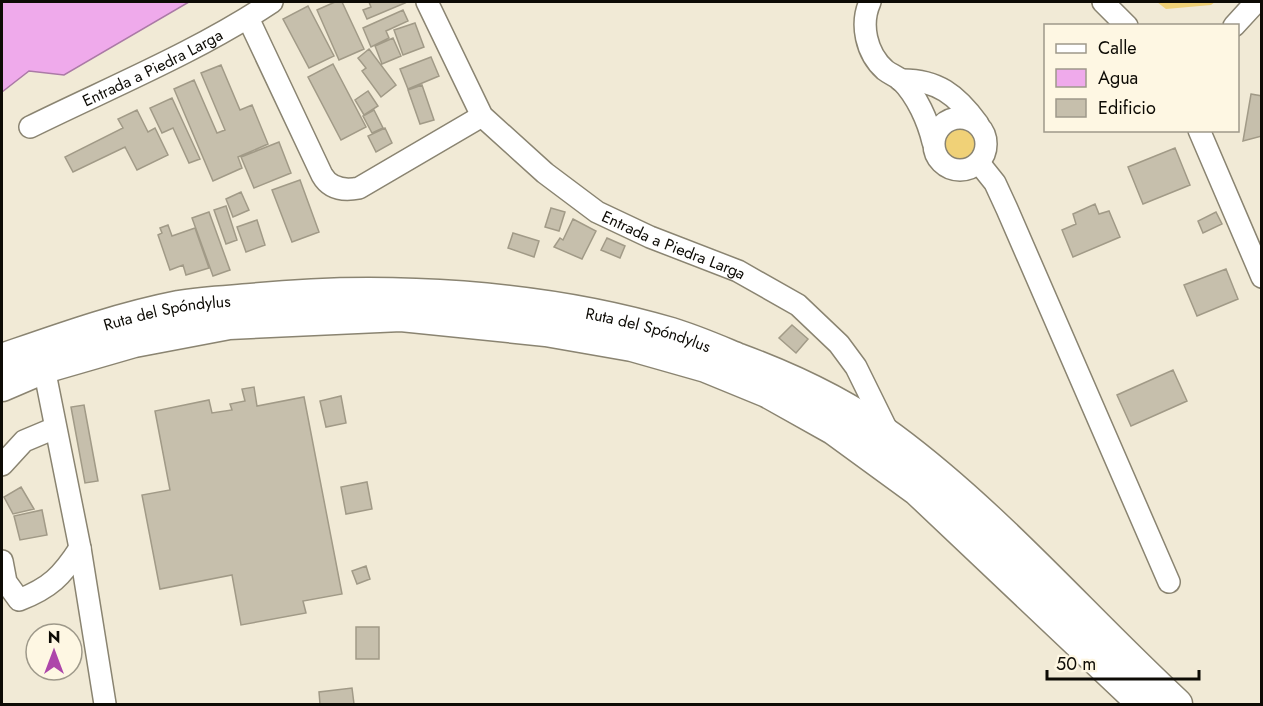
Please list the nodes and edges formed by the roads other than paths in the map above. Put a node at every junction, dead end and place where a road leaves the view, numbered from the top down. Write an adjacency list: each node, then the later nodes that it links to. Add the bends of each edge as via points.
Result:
1 (272, 2): 6 (street, Entrada a Piedra Larga)
2 (427, 2): 10 (street, Entrada a Piedra Larga)
3 (870, 2): 9 (street, via 865,24 868,45 881,66)
4 (1103, 2): 7 (street)
5 (1256, 2): 8 (street)
6 (248, 18): 10 (street, via 322,175 340,189 359,188); 12 (street, Entrada a Piedra Larga)
7 (1124, 24)
8 (1236, 24)
9 (900, 80): 11 (street, via 916,79 948,90); 14 (street, via 925,117)
10 (482, 116): 21 (street, Entrada a Piedra Larga, via 545,173 597,212 738,271 798,305 839,344 856,367)
11 (978, 124): 14 (street, via 962,118 946,121); 15 (street, via 986,142)
12 (30, 127)
13 (1201, 132): 16 (street)
14 (933, 142): 15 (street, via 938,160 953,170 962,171)
15 (979, 163): 26 (street, via 995,183 1007,209)
16 (1262, 277)
17 (2, 359): 21 (highway, Ruta del Spóndylus, via 105,324 181,306 320,292 435,295 614,318 674,334 776,372 848,409)
18 (44, 368): 19 (highway, Ruta del Spóndylus); 20 (street); 23 (highway, Ruta del Spóndylus, via 134,342 229,324 401,316 546,331 632,346 706,367 767,392 833,429)
19 (2, 386)
20 (55, 428): 22 (street, via 24,441); 24 (street)
21 (891, 437): 23 (street, Entrada a Piedra Larga); 29 (highway, Ruta del Spóndylus, via 962,494)
22 (2, 465)
23 (918, 491): 28 (highway, Ruta del Spóndylus)
24 (80, 548): 25 (street, via 65,572 42,591 19,600 6,582); 27 (street)
25 (2, 561)
26 (1170, 582)
27 (105, 705)
28 (1143, 705)
29 (1177, 705)

